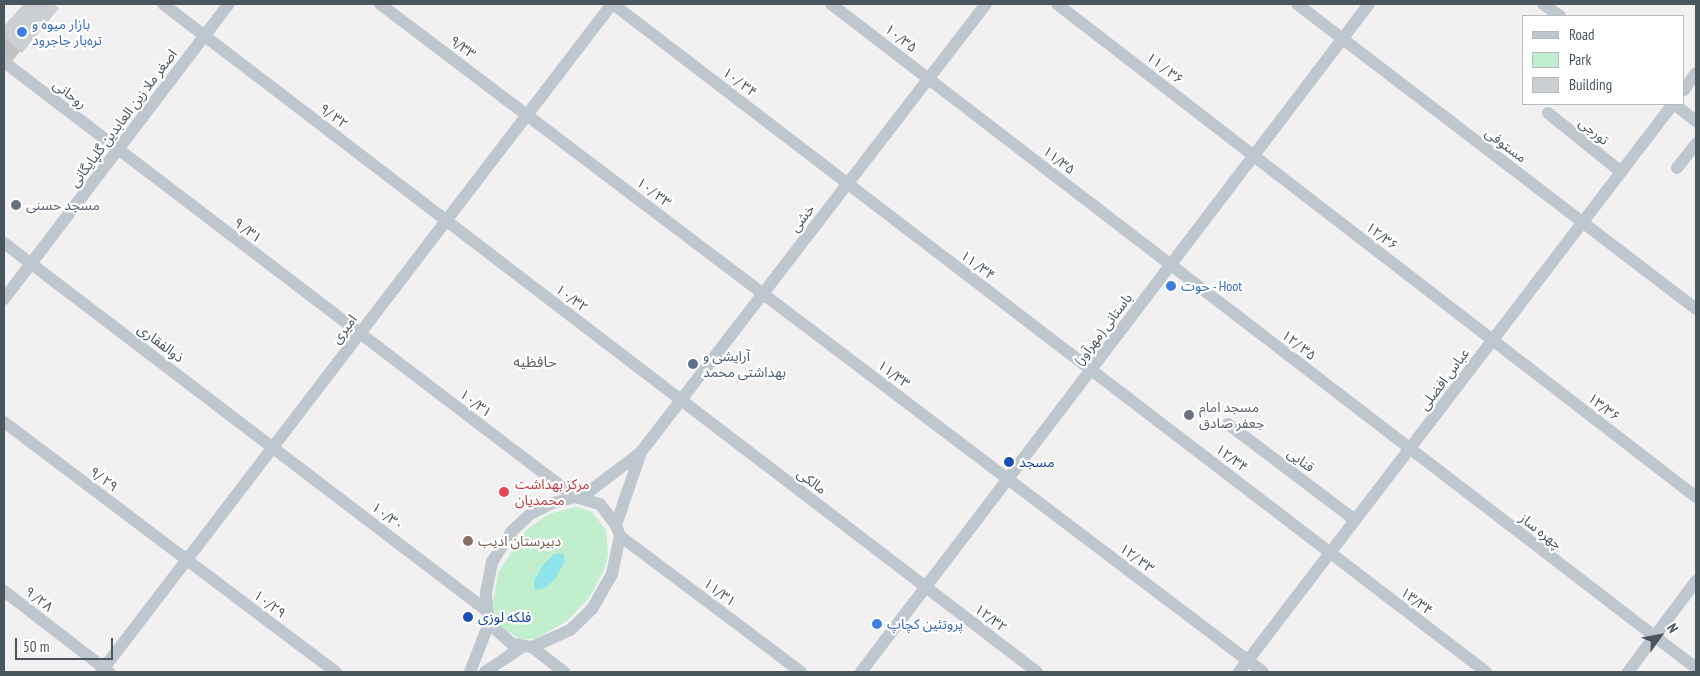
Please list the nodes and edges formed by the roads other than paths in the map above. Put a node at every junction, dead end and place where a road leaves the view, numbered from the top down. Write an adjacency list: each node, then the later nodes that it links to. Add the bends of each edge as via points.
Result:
1 (162, 4): 12 (street, ۹/ ۳۲)
2 (229, 4): 12 (street, اصغر ملا زین العابدین گلپایگانی)
3 (380, 4): 21 (street, ۹/۳۳)
4 (612, 4): 21 (street, امیری); 28 (street, ۱۰/ ۳۴)
5 (831, 4): 16 (street, ۱۰/۳۵)
6 (986, 4): 16 (street, خشی)
7 (1057, 4): 25 (street, ۱۱ / ۳۶)
8 (1298, 4): 13 (street, مستوفی)
9 (1370, 4): 13 (street, باستانی (مهرآور))
10 (1543, 4): 11 (street)
11 (1559, 15)
12 (205, 36): 24 (street, اصغر ملا زین العابدین گلپایگانی); 29 (street, ۹/ ۳۲)
13 (1343, 39): 25 (street, باستانی (مهرآور)); 30 (street, مستوفی)
14 (4, 62): 24 (street, روحانی)
15 (1696, 73): 17 (street)
16 (928, 79): 28 (street, خشی); 33 (street, ۱۱/۳۵)
17 (1685, 89)
18 (1672, 105): 27 (street, عباس افضلی)
19 (1674, 105): 22 (street)
20 (1548, 113): 27 (street, تورجی)
21 (527, 115): 29 (street, امیری); 34 (street, ۱۰/ ۳۳)
22 (1696, 121)
23 (1696, 144): 26 (street)
24 (118, 150): 32 (street, اصغر ملا زین العابدین گلپایگانی); 37 (street, ۹ /۳۱)
25 (1254, 156): 33 (street, باستانی (مهرآور)); 38 (street, ۱۲/۳۶)
26 (1677, 168)
27 (1621, 172): 30 (street, عباس افضلی)
28 (848, 183): 34 (street, خشی); 39 (street, ۱۱ /۳۴)
29 (446, 220): 37 (street, امیری); 40 (street, ۱۰/۳۲)
30 (1582, 222): 36 (street, مستوفی); 38 (street, عباس افضلی)
31 (4, 243): 32 (street, ذوالفقاری)
32 (31, 264): 35 (street, اصغر ملا زین العابدین گلپایگانی); 43 (street, ذوالفقاری)
33 (1171, 265): 39 (street, باستانی (مهرآور)); 44 (street, ۱۲/ ۳۵)
34 (763, 293): 40 (street, خشی); 46 (street, ۱۱/۳۳)
35 (4, 298)
36 (1696, 309)
37 (360, 334): 43 (street, امیری); 47 (street, ۱۰/۳۱)
38 (1493, 340): 44 (street, عباس افضلی); 48 (street, ۱۳/۳۶)
39 (1091, 370): 46 (street, باستانی (مهرآور)); 51 (street, ۱۲/۳۴)
40 (680, 400): 45 (street, خشی); 54 (street, مالکی)
41 (4, 422): 52 (street, ۹/ ۲۹)
42 (1228, 424): 49 (street, قنایی)
43 (272, 447): 52 (street, امیری); 56 (street, ۱۰/۳۰)
44 (1410, 448): 49 (street, عباس افضلی); 58 (street, چهره ساز)
45 (642, 452): 47 (street, خشی); 50 (street, خشی)
46 (1008, 479): 54 (street, باستانی (مهرآور)); 60 (street, ۱۲/ ۳۳)
47 (578, 497): 50 (street, via 600,504); 56 (street, via 543,507 512,531 489,570)
48 (1696, 497)
49 (1355, 520): 51 (street, عباس افضلی)
50 (618, 530): 59 (street, via 612,574 592,609 558,638); 67 (street, ۱۱/۳۱)
51 (1330, 553): 60 (street, عباس افضلی); 72 (street, ۱۳/۳۴)
52 (187, 560): 62 (street, امیری); 63 (street, ۱۰/۲۹)
53 (1696, 581): 58 (street)
54 (926, 587): 68 (street, باستانی (مهرآور)); 69 (street, ۱۲/۳۲)
55 (4, 591): 62 (street, ۹ /۲۸)
56 (486, 610): 57 (street)
57 (489, 623): 59 (street, via 503,639); 64 (street)
58 (1655, 636): 61 (street, چهره ساز); 73 (street)
59 (527, 647): 65 (street); 66 (street)
60 (1248, 661): 70 (street, عباس افضلی); 71 (street, ۱۲/ ۳۳)
61 (1696, 668)
62 (104, 671)
63 (336, 672)
64 (470, 672)
65 (485, 672)
66 (564, 672)
67 (802, 672)
68 (861, 672)
69 (1037, 672)
70 (1239, 672)
71 (1263, 672)
72 (1486, 672)
73 (1628, 672)

